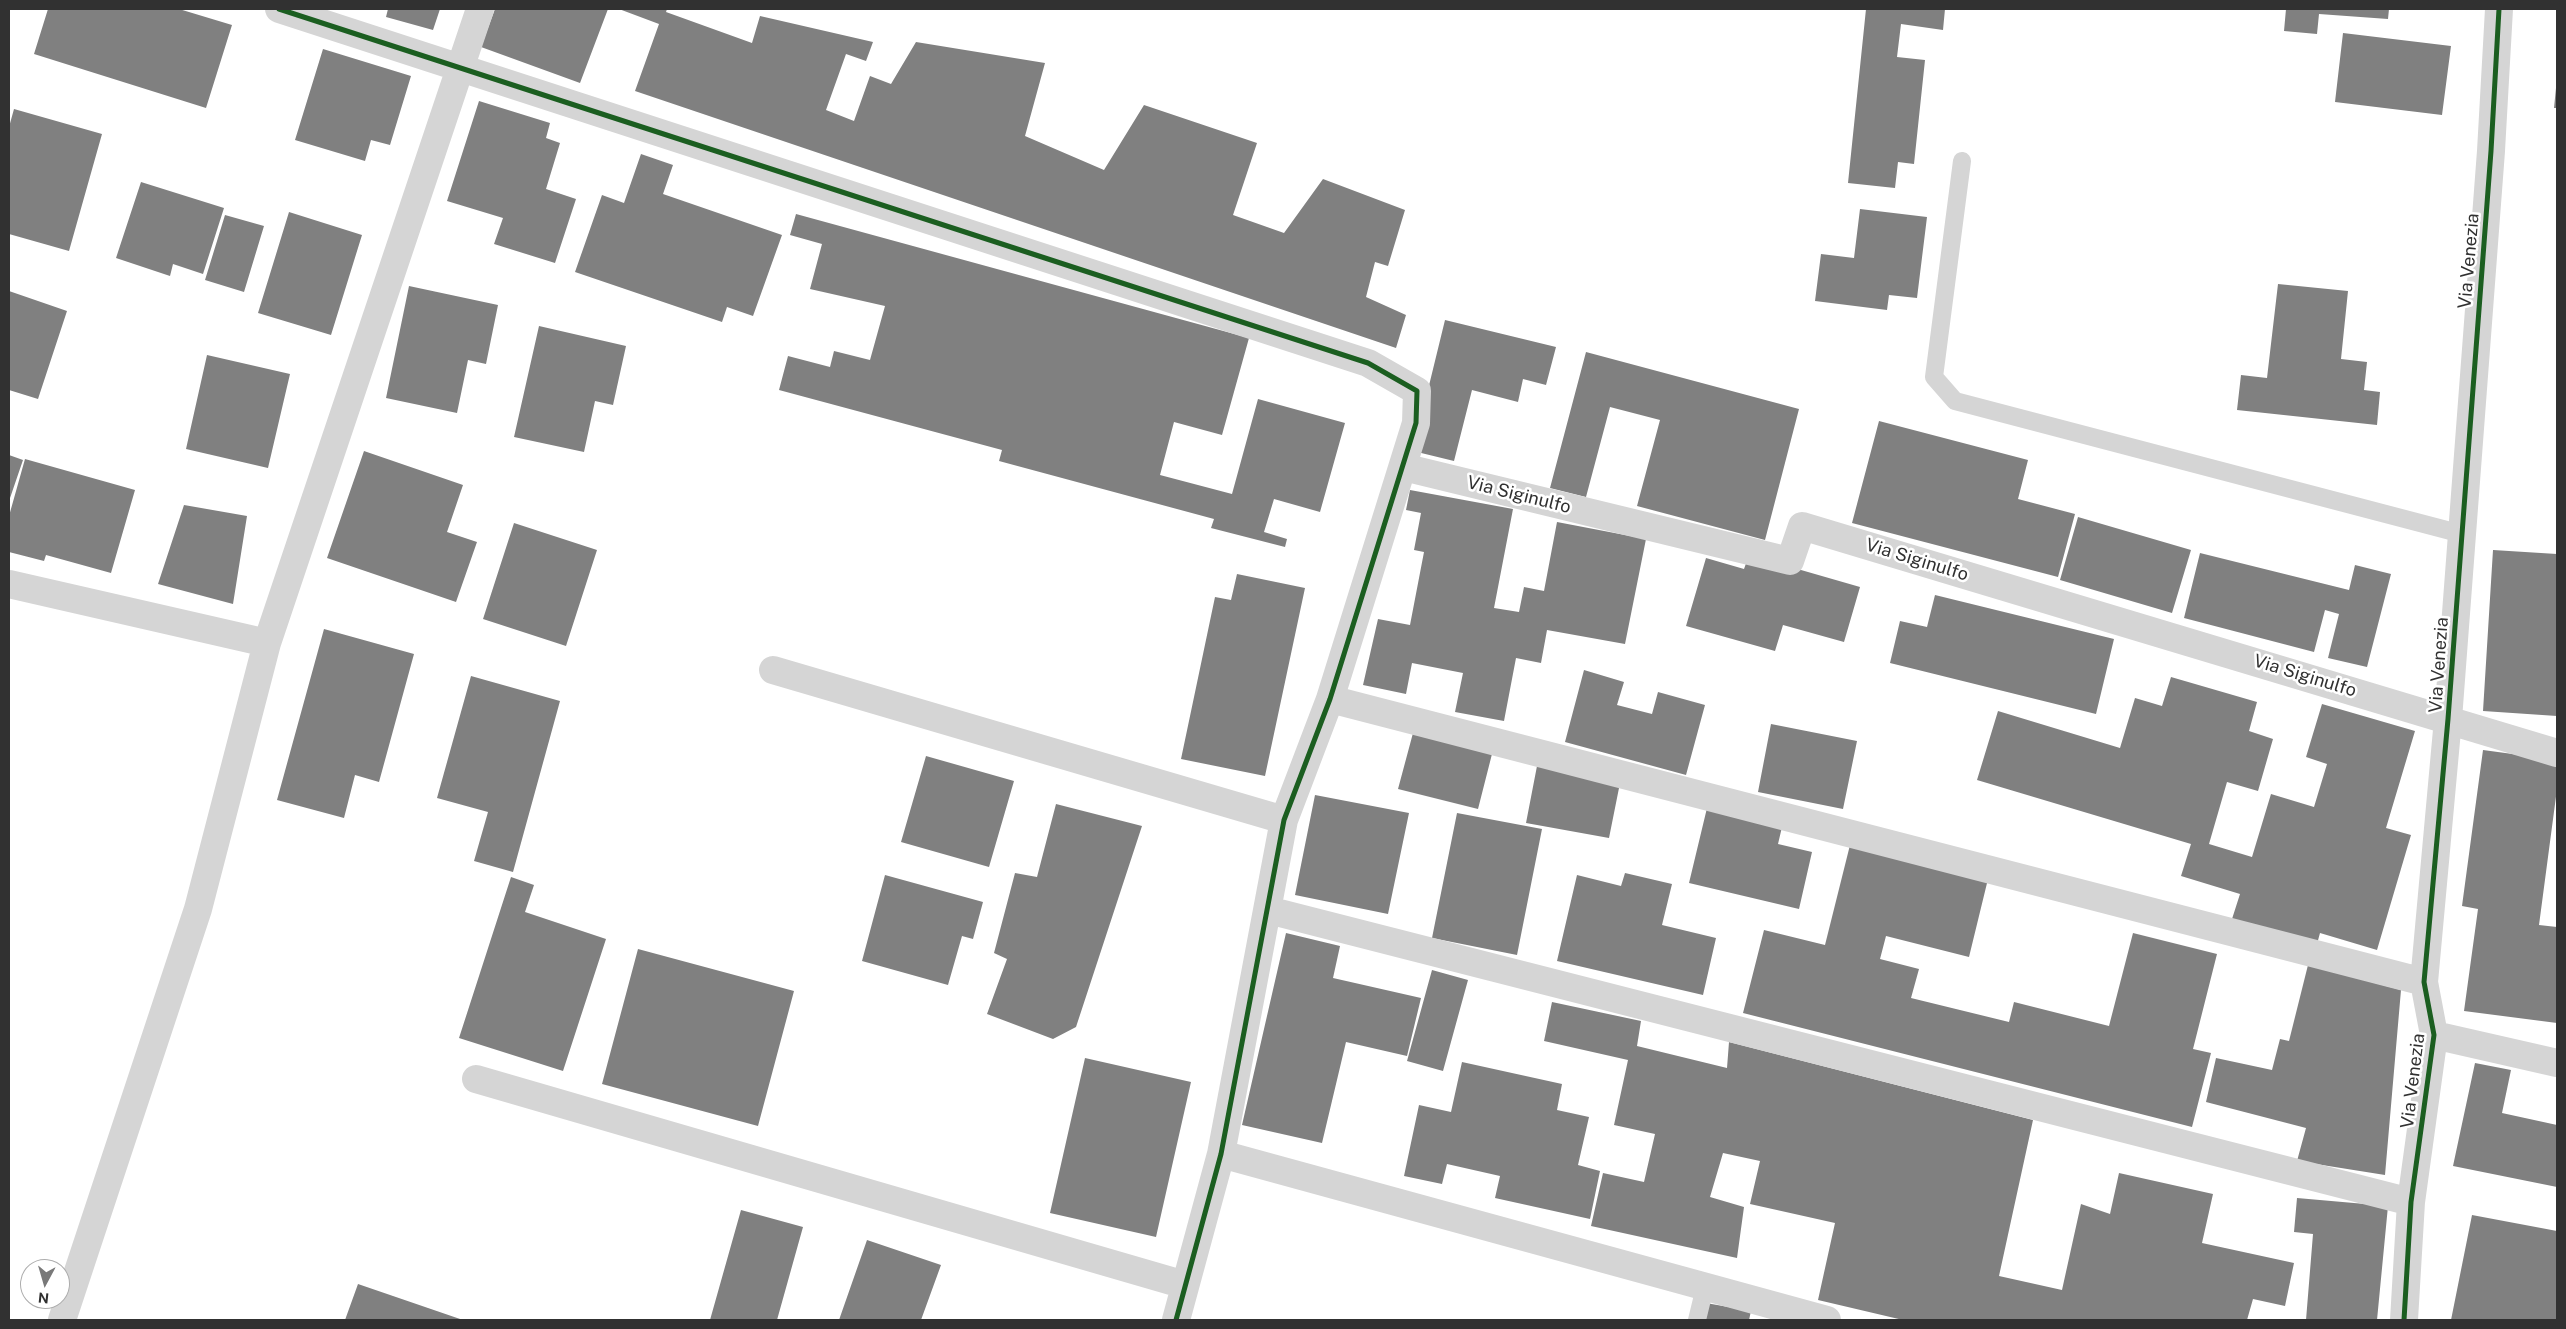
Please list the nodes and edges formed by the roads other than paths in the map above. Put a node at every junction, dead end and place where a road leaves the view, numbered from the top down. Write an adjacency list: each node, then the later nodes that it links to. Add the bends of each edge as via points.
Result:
1 (280, 9): 4 (street)
2 (480, 9): 4 (street)
3 (2499, 9): 7 (street, Via Venezia)
4 (461, 67): 6 (street, via 1368,363 1417,391 1416,423); 9 (street)
5 (1962, 161): 7 (lane, via 1934,377 1955,401)
6 (1403, 467): 11 (street); 12 (street, Via Siginulfo, via 1790,561 1802,526)
7 (2462, 534): 12 (street, Via Venezia)
8 (9, 584): 9 (street)
9 (268, 643): 24 (street, via 198,909)
10 (773, 670): 14 (street)
11 (1330, 699): 14 (street); 16 (street)
12 (2448, 719): 13 (street); 16 (street, Via Venezia)
13 (2557, 753)
14 (1284, 820): 15 (street)
15 (1268, 910): 20 (street); 21 (street)
16 (2424, 982): 17 (street, Via Venezia)
17 (2434, 1035): 18 (street); 21 (street, Via Venezia)
18 (2557, 1063)
19 (476, 1079): 22 (street)
20 (1221, 1154): 22 (street); 23 (street)
21 (2410, 1202): 28 (street, Via Venezia)
22 (1185, 1285): 25 (street)
23 (1705, 1287): 26 (lane); 27 (street)
24 (62, 1320)
25 (1176, 1320)
26 (1696, 1320)
27 (1827, 1320)
28 (2404, 1320)

